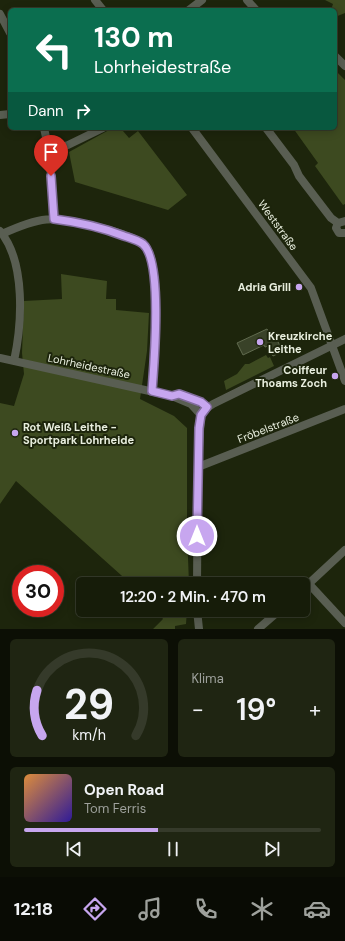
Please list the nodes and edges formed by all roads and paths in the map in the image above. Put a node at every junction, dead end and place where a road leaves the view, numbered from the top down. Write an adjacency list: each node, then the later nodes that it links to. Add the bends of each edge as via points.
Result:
1 (95, 0): 4 (street)
2 (202, 0): 5 (street)
3 (247, 0): 6 (street)
4 (101, 8)
5 (192, 8)
6 (254, 8)
7 (0, 14): 8 (street)
8 (8, 29)
9 (337, 58): 10 (street)
10 (345, 66)
11 (44, 130): 15 (street)
12 (99, 130): 15 (street)
13 (193, 130): 21 (street, Weststraße, via 311,288)
14 (268, 130): 17 (street, via 331,218)
15 (49, 151): 16 (street)
16 (54, 219): 18 (street, via 36,220); 25 (street, via 104,228 138,241 146,248 151,257 155,291 156,342)
17 (342, 222): 19 (street, via 337,225 338,231)
18 (1, 232): 23 (street, via 13,258 21,303 19,338)
19 (345, 233)
20 (345, 339): 21 (street)
21 (331, 345): 24 (street, Weststraße); 27 (street)
22 (0, 358): 23 (street, Lohrheidestraße)
23 (14, 361): 25 (street, Lohrheidestraße)
24 (345, 381)
25 (152, 391): 26 (street, Lohrheidestraße)
26 (172, 396): 27 (street, Lohrheidestraße, via 179,394 201,402); 29 (street, Lohrheidestraße, via 191,404)
27 (207, 407): 29 (street)
28 (345, 410): 30 (street, Fröbelstraße)
29 (201, 415): 30 (street)
30 (198, 467): 32 (street)
31 (345, 550): 33 (street)
32 (197, 577)
33 (310, 582)
34 (310, 590): 37 (street)
35 (198, 617): 38 (street)
36 (272, 617): 39 (street)
37 (345, 622)
38 (199, 629)
39 (258, 629)

